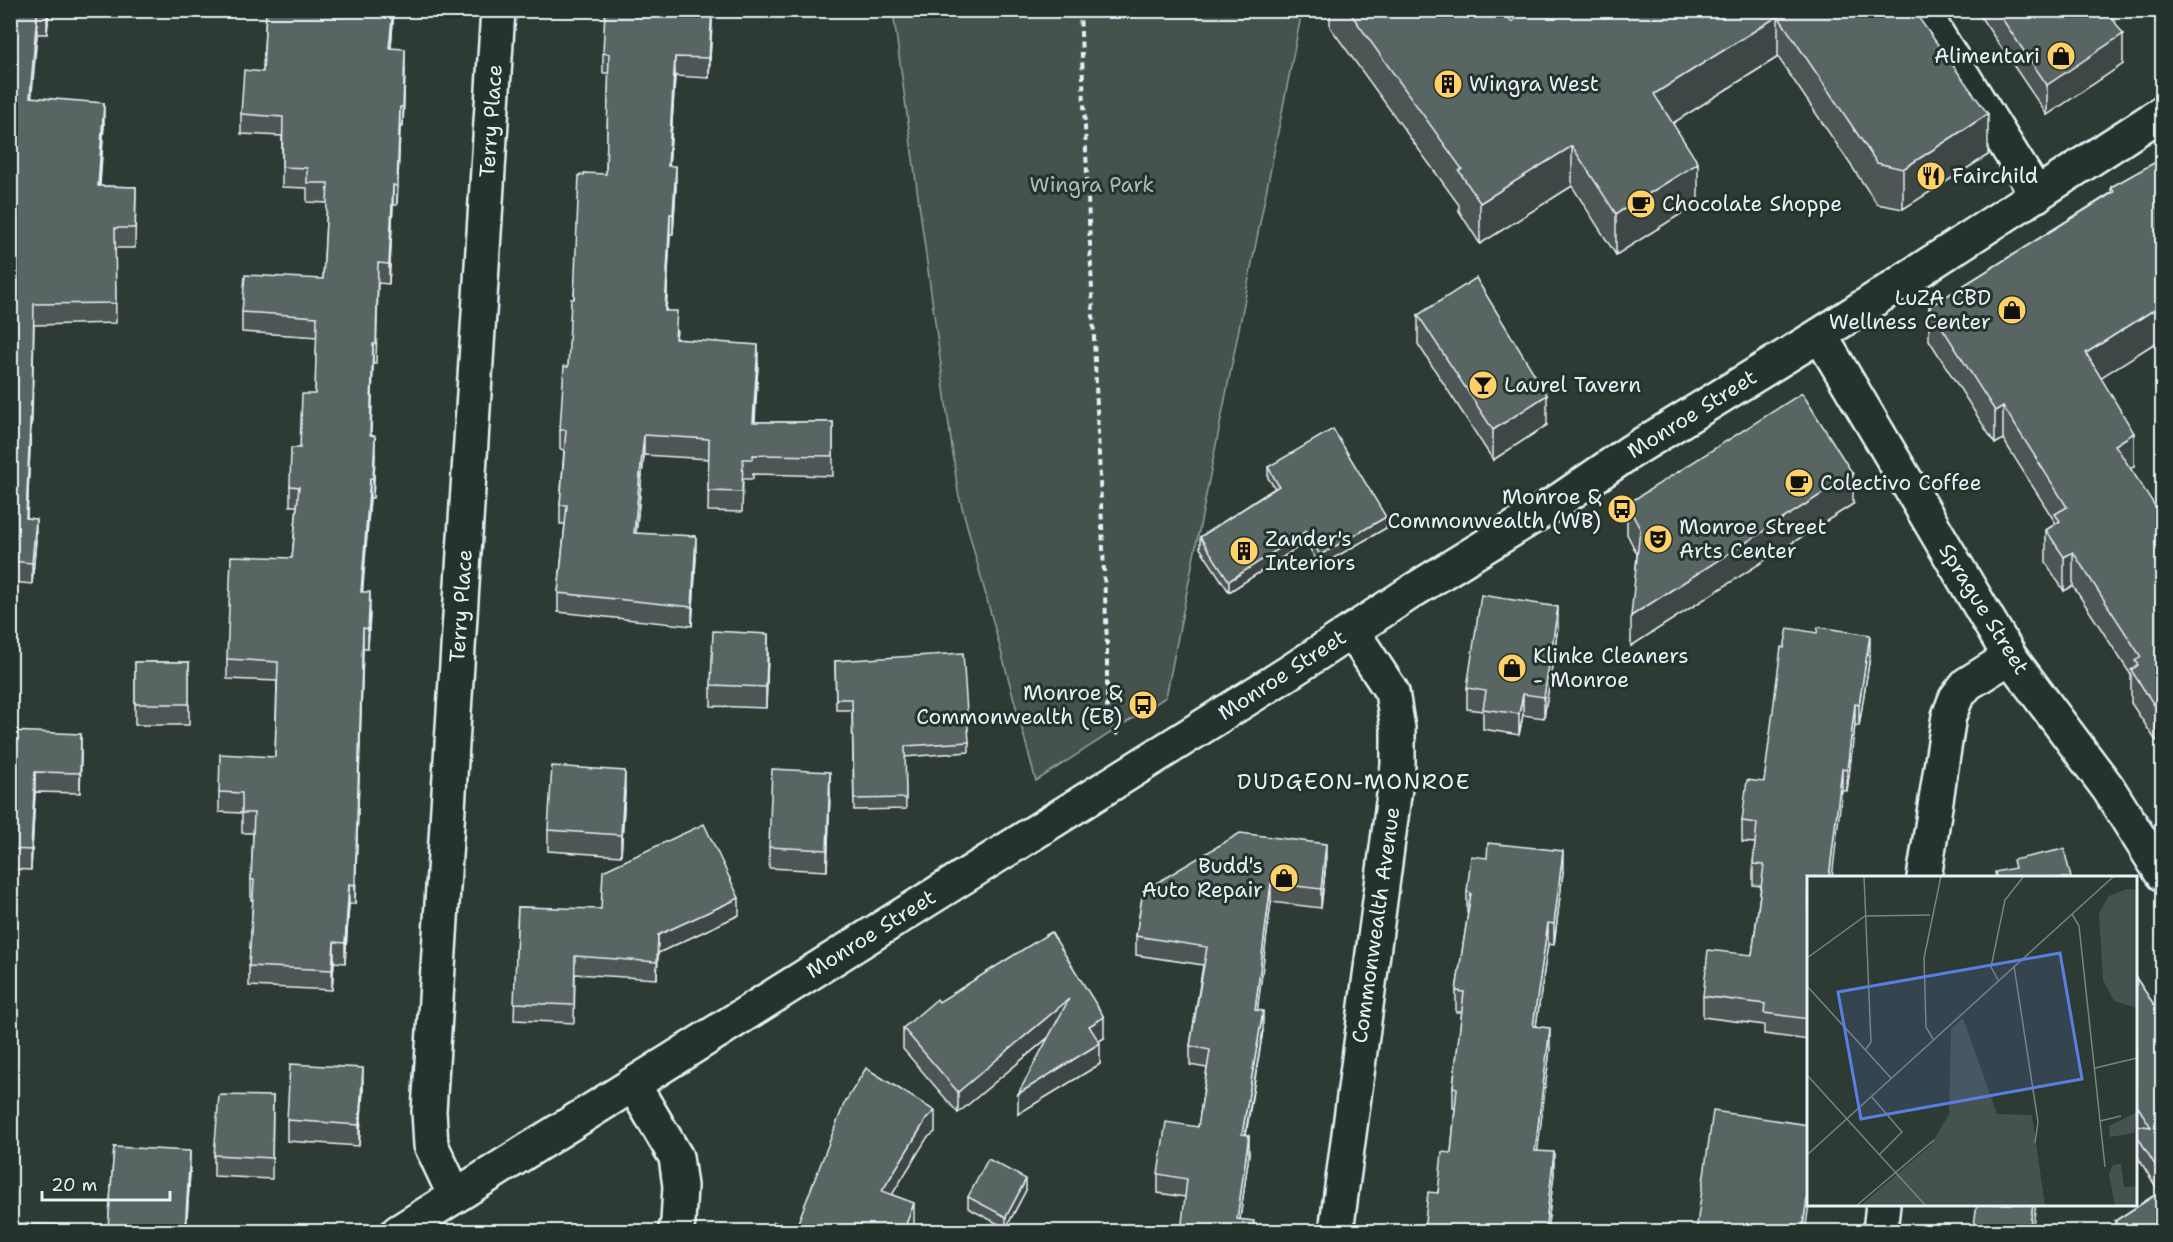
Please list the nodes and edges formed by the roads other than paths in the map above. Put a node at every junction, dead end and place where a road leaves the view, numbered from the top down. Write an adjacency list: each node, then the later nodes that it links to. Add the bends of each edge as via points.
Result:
1 (498, 10): 11 (street, Terry Place, via 429,1111 431,1145)
2 (1922, 10): 4 (street)
3 (2163, 113): 4 (street, Monroe Street)
4 (2037, 195): 5 (street, Monroe Street)
5 (1820, 335): 6 (street, Monroe Street); 7 (street, Sprague Street)
6 (1352, 631): 10 (street, Monroe Street); 15 (street, Commonwealth Avenue, via 1392,692 1398,765)
7 (2010, 657): 8 (street, Sprague Street, via 2108,788); 9 (street, via 1967,684 1956,698 1949,716)
8 (2163, 874)
9 (1924, 876)
10 (633, 1083): 11 (street, Monroe Street); 14 (street, via 676,1156 680,1186)
11 (456, 1196): 13 (street, Monroe Street)
12 (1883, 1206): 16 (street)
13 (398, 1232)
14 (675, 1232)
15 (1336, 1232)
16 (1880, 1232)

